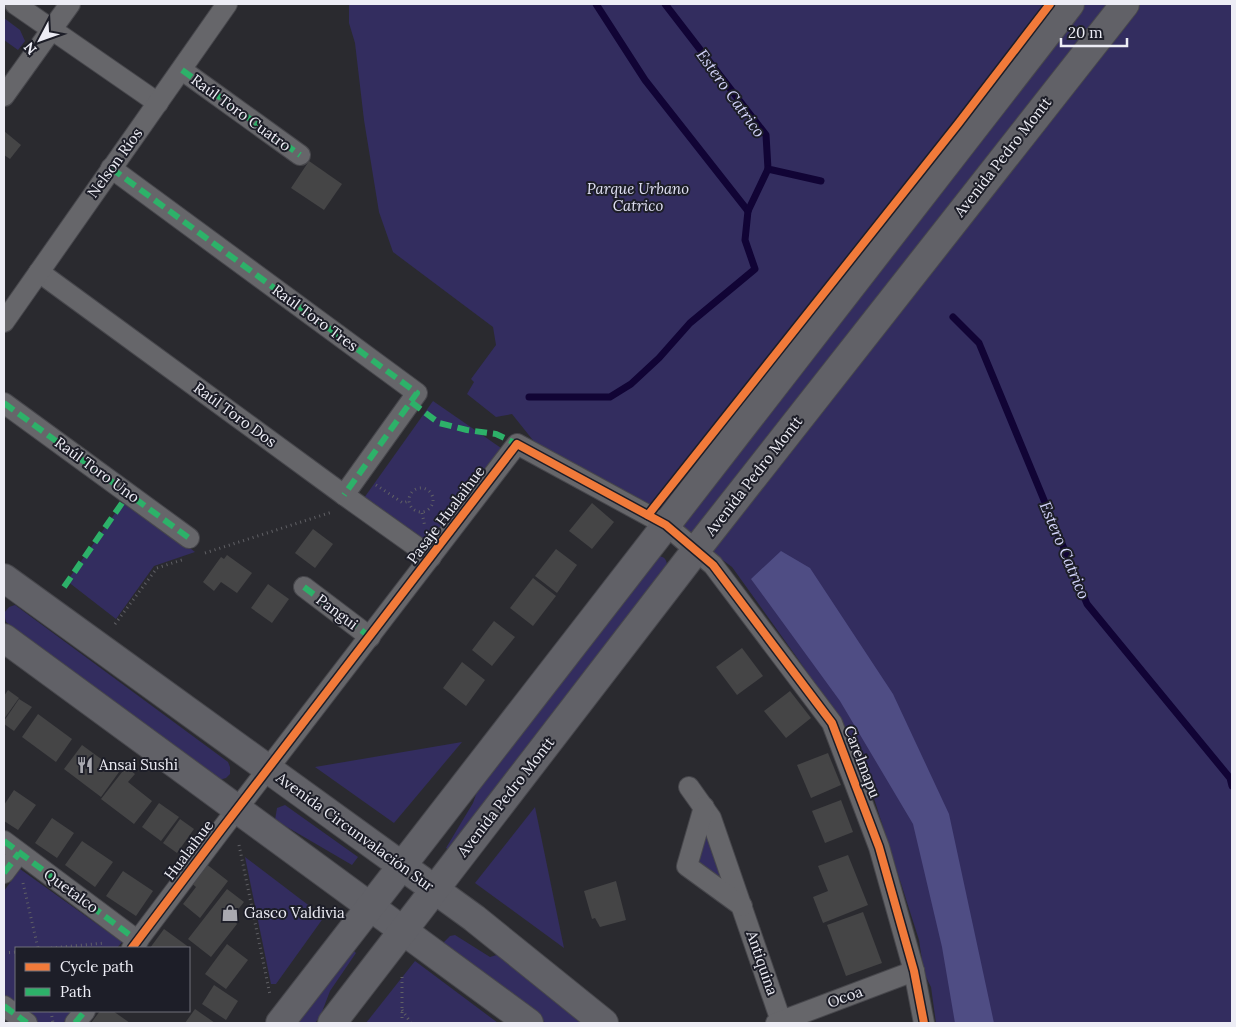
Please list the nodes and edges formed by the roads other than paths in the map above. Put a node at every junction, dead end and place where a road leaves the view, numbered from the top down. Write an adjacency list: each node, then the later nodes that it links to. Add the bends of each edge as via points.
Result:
1 (15, 4): 6 (street)
2 (70, 4): 6 (street)
3 (227, 4): 7 (street, Nelson Ríos)
4 (1070, 4): 16 (main road)
5 (1125, 4): 18 (main road, Avenida Pedro Montt)
6 (51, 30): 8 (street); 9 (street)
7 (182, 70): 9 (street, Nelson Ríos); 10 (street, Raúl Toro Cuatro)
8 (4, 96)
9 (158, 104): 11 (street, Nelson Ríos)
10 (300, 155)
11 (111, 168): 12 (street, Nelson Ríos); 15 (street, Raúl Toro Tres, via 417,393 359,473)
12 (39, 272): 13 (street, Nelson Ríos); 15 (street, Raúl Toro Dos)
13 (4, 322)
14 (4, 403): 17 (street, Raúl Toro Uno)
15 (351, 500): 19 (street, Raúl Toro Dos)
16 (666, 525): 18 (street, Pasaje Hualaihue); 19 (street, Pasaje Hualaihue, via 516,444); 29 (main road)
17 (191, 547)
18 (696, 550): 31 (main road, Avenida Pedro Montt); 36 (street, Carelmapu, via 713,565 832,723 879,847)
19 (432, 557): 22 (street, Pasaje Hualaihue)
20 (4, 578): 24 (main road, Avenida Circunvalación Sur)
21 (304, 587): 22 (street, Pangui)
22 (370, 637): 24 (street, Pasaje Hualaihue)
23 (4, 638): 27 (main road)
24 (268, 768): 27 (street, Hualaihue); 29 (main road, Avenida Circunvalación Sur)
25 (690, 786): 26 (street, Antiquina)
26 (704, 807): 32 (street, Antiquina, via 711,818); 32 (street, via 687,866)
27 (237, 809): 33 (main road); 35 (street, Hualaihue)
28 (11, 847): 30 (street); 35 (street, Quetalco)
29 (402, 866): 31 (main road, Avenida Circunvalación Sur); 33 (main road)
30 (4, 873)
31 (435, 890): 34 (main road, Avenida Pedro Montt); 45 (main road, Avenida Circunvalación Sur)
32 (742, 906): 39 (street, Antiquina)
33 (370, 907): 34 (main road); 42 (main road)
34 (403, 931): 43 (main road, Avenida Pedro Montt); 44 (main road)
35 (135, 944)
36 (914, 971): 39 (street, Ocoa); 46 (street, Carelmapu)
37 (4, 1006): 40 (street)
38 (84, 1012): 41 (street)
39 (779, 1022)
40 (27, 1023)
41 (75, 1023)
42 (280, 1023)
43 (332, 1023)
44 (529, 1023)
45 (604, 1023)
46 (924, 1023)

